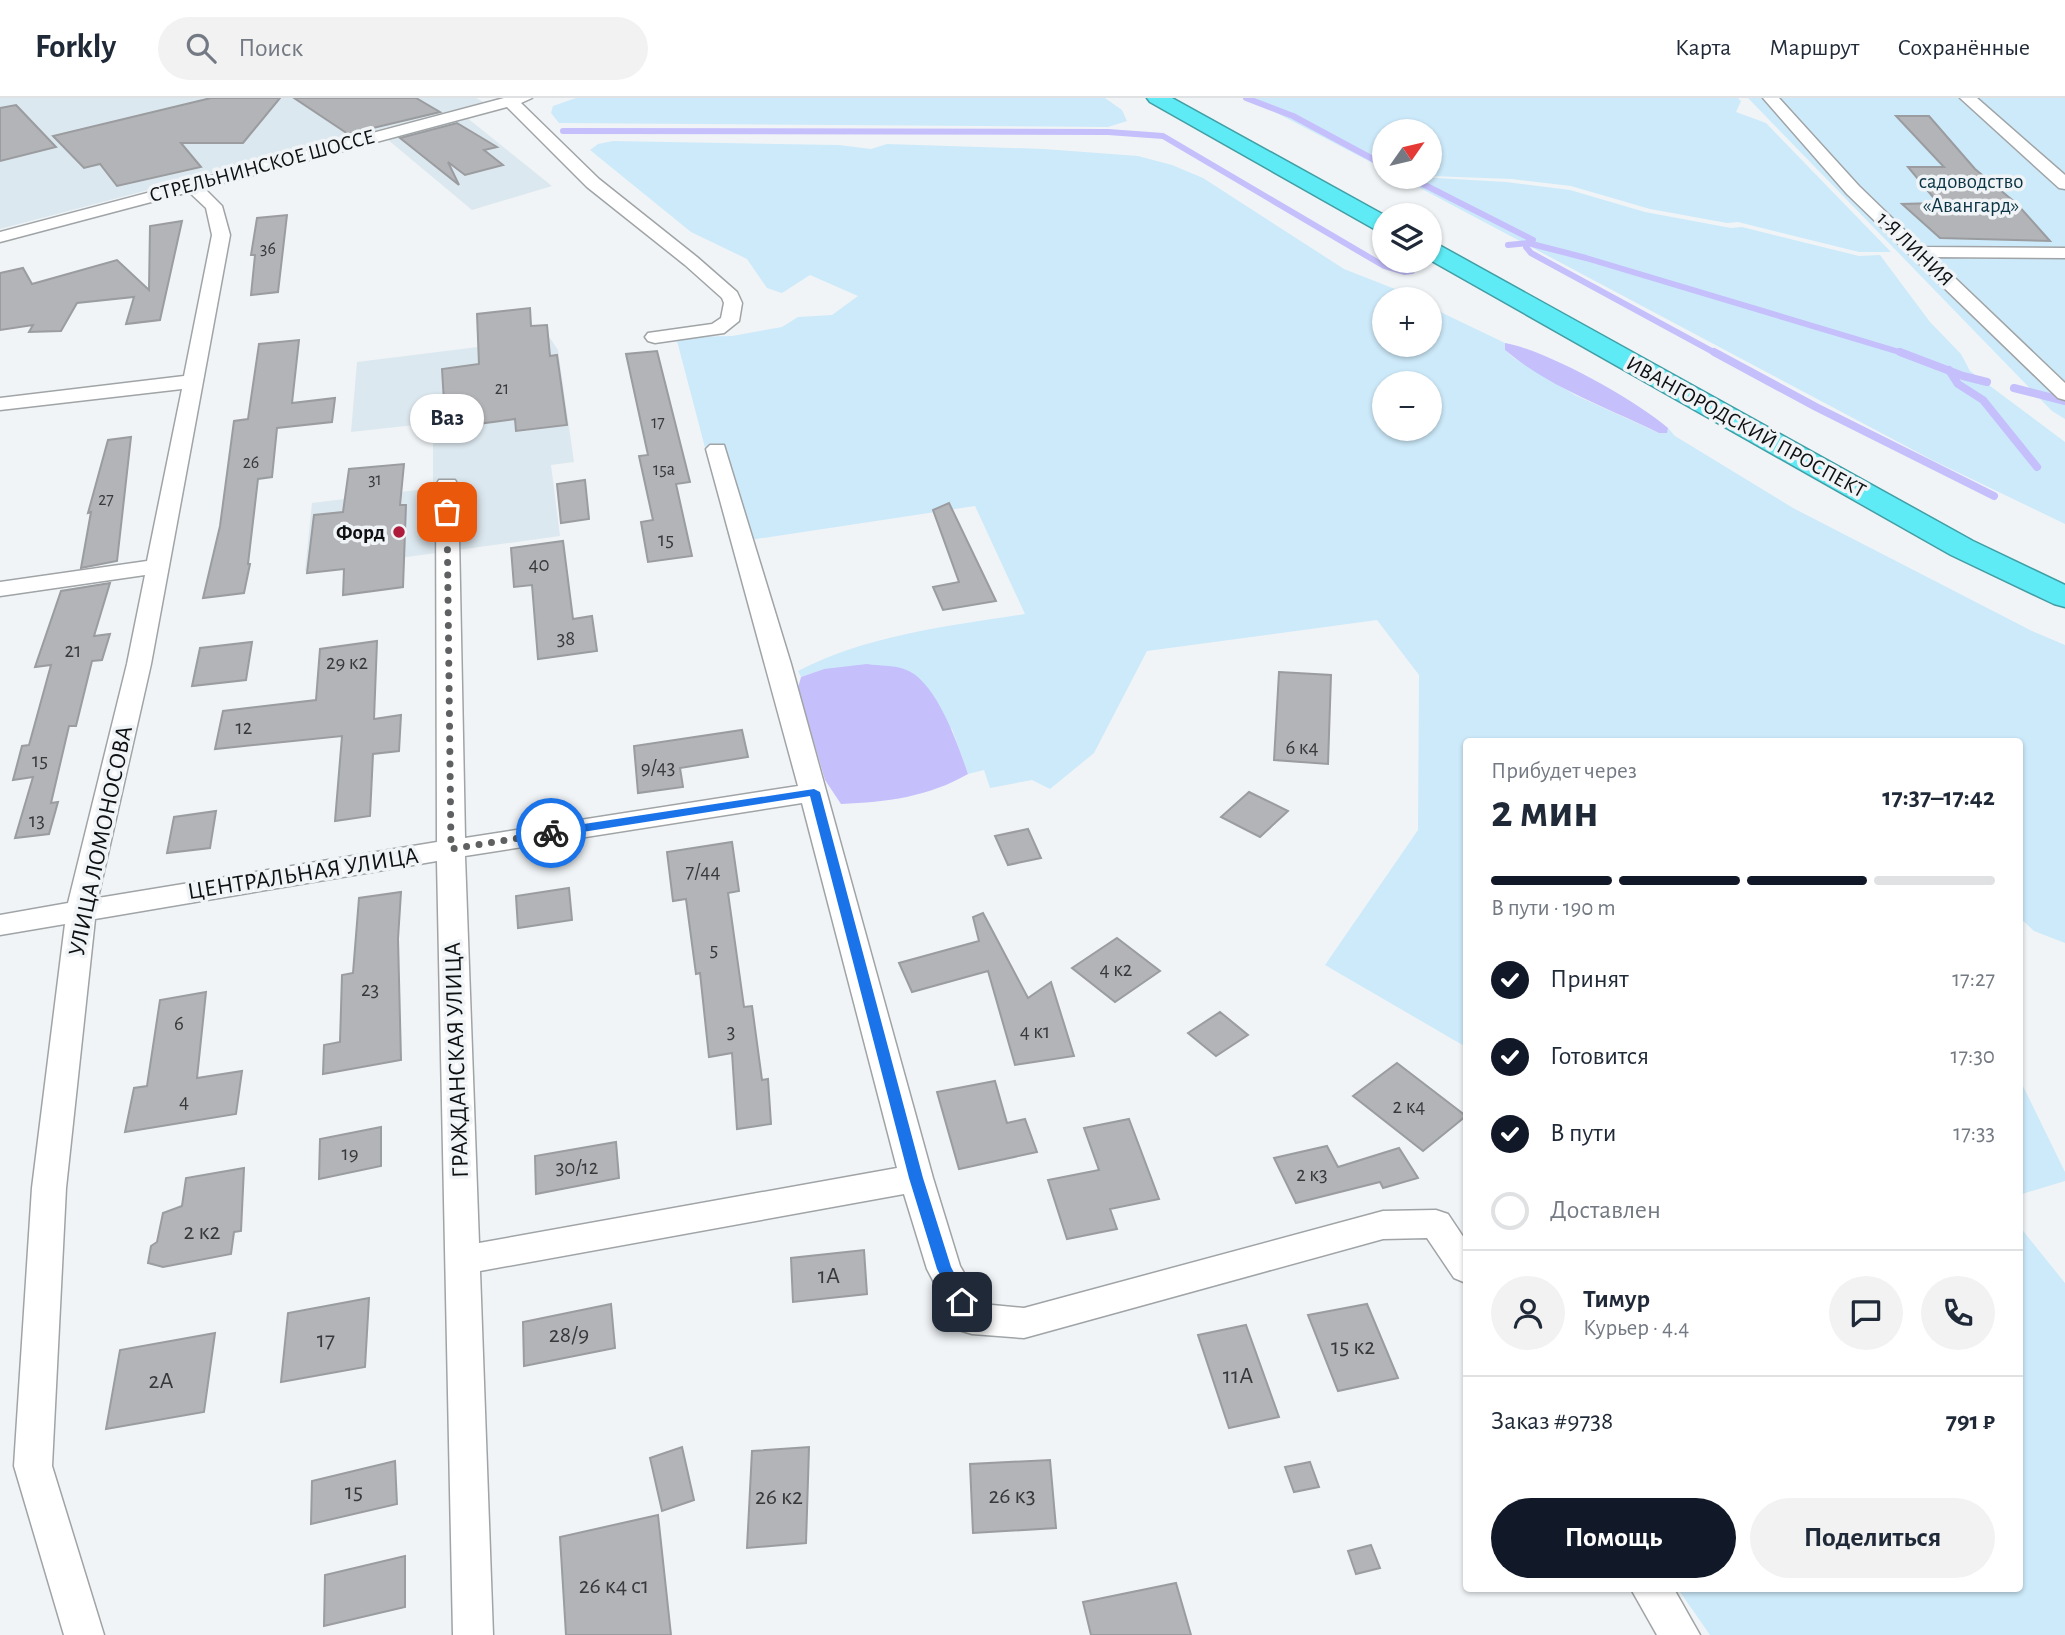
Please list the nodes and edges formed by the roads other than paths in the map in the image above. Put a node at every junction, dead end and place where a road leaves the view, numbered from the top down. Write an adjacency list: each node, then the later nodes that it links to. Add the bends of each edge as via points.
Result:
1 (1157, 98): 9 (highway)
2 (1186, 98): 8 (highway)
3 (1771, 98): 12 (street, 1-Я ЛИНИЯ, via 1853,190)
4 (1968, 98): 6 (street)
5 (517, 100): 7 (street, СТРЕЛЬНИНСКОЕ ШОССЕ); 15 (street, via 593,183 730,296 730,321 717,328)
6 (2065, 184)
7 (191, 185): 10 (street, СТРЕЛЬНИНСКОЕ ШОССЕ); 16 (street, УЛИЦА ЛОМОНОСОВА, via 214,206 221,235)
8 (1376, 203)
9 (1372, 218)
10 (0, 237)
11 (1442, 240): 22 (highway, ИВАНГОРОДСКИЙ ПРОСПЕКТ, via 1896,490)
12 (1919, 252): 13 (street); 17 (street, 1-Я ЛИНИЯ)
13 (2065, 253)
14 (1442, 257): 24 (highway, ИВАНГОРОДСКИЙ ПРОСПЕКТ, via 1951,541)
15 (655, 337)
16 (195, 381): 18 (street); 21 (street, УЛИЦА ЛОМОНОСОВА)
17 (2065, 394)
18 (0, 404)
19 (717, 449): 25 (street)
20 (447, 485): 26 (street, ГРАЖДАНСКАЯ УЛИЦА)
21 (157, 566): 23 (street); 27 (street, УЛИЦА ЛОМОНОСОВА, via 139,664)
22 (2065, 569)
23 (0, 589)
24 (2065, 597)
25 (814, 792): 26 (street, ЦЕНТРАЛЬНАЯ УЛИЦА); 29 (street)
26 (451, 849): 27 (street, ЦЕНТРАЛЬНАЯ УЛИЦА); 30 (street, ГРАЖДАНСКАЯ УЛИЦА)
27 (81, 911): 28 (street, ЦЕНТРАЛЬНАЯ УЛИЦА); 33 (street, УЛИЦА ЛОМОНОСОВА, via 49,1188 33,1466)
28 (0, 925)
29 (916, 1178): 30 (street); 31 (street, via 944,1269 971,1319 1024,1323 1383,1225 1436,1224)
30 (463, 1260): 34 (street, ГРАЖДАНСКАЯ УЛИЦА)
31 (1463, 1264)
32 (1653, 1592): 35 (street)
33 (84, 1635)
34 (473, 1635)
35 (1680, 1635)

